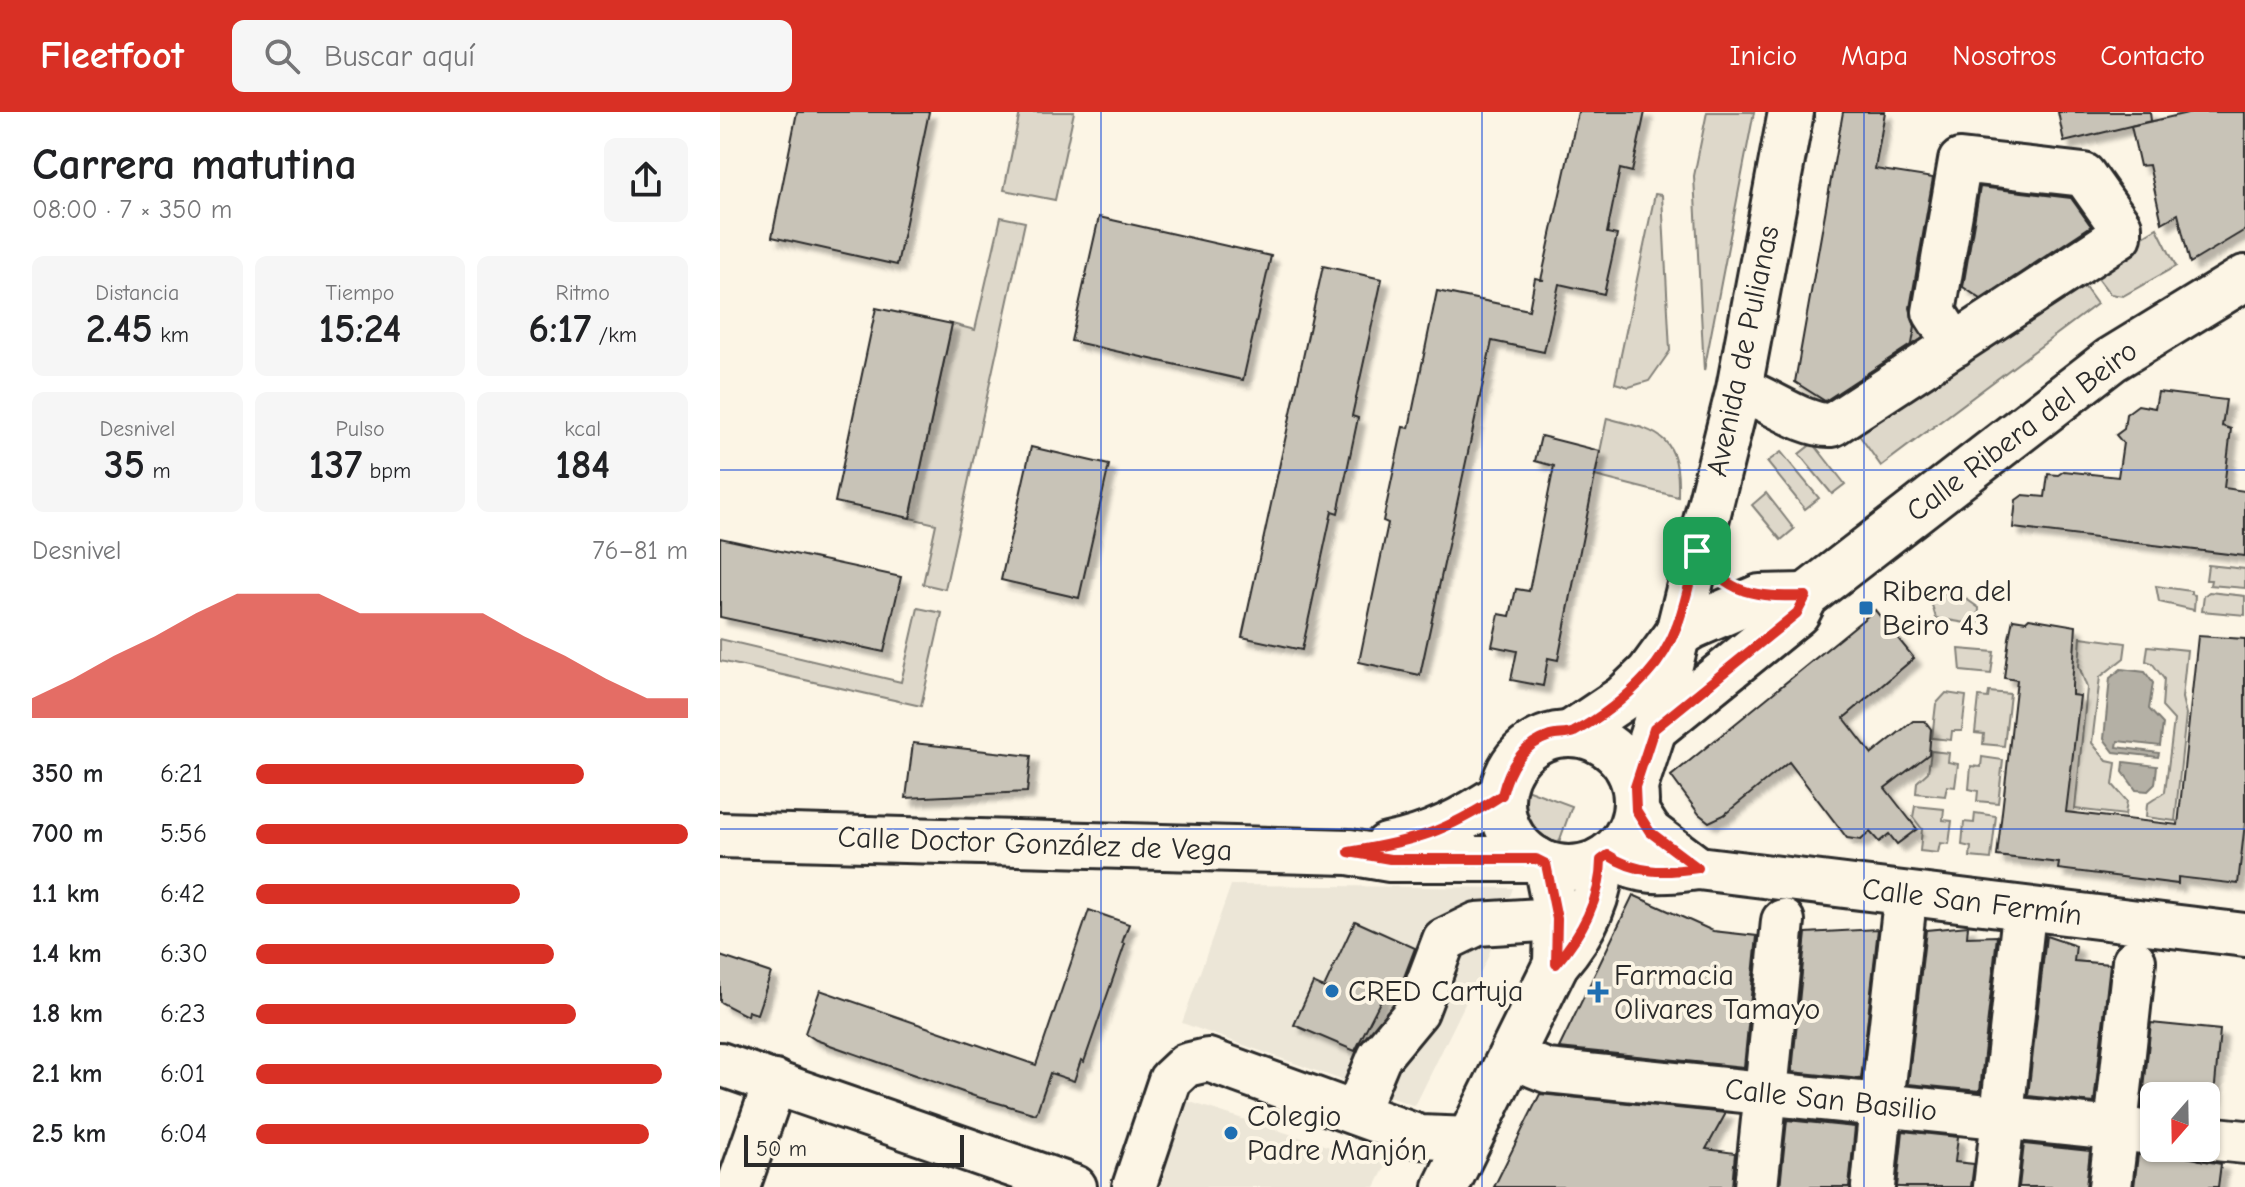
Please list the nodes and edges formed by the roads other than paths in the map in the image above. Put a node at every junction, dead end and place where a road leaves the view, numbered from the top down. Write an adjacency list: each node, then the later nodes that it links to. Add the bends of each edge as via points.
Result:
1 (1791, 112): 4 (main road, Avenida de Pulianas)
2 (2242, 282): 6 (main road, Calle Ribera del Beiro, via 2111,360)
3 (1955, 345): 3 (street, via 2120,236 2120,226 2084,175 1960,161 1934,312); 4 (street, via 1832,425 1817,426)
4 (1739, 389): 5 (main road, Avenida de Pulianas)
5 (1697, 551): 7 (main road, via 1724,582); 8 (main road, Avenida de Pulianas)
6 (1806, 596): 7 (main road); 9 (main road, Calle Ribera del Beiro, via 1797,613)
7 (1760, 597): 8 (main road)
8 (1676, 636): 9 (main road, Avenida de Pulianas); 10 (main road, Avenida de Pulianas, via 1623,698)
9 (1654, 729): 12 (main road, Avenida de Pulianas)
10 (1571, 733): 11 (main road, via 1530,745 1507,775); 12 (main road, via 1605,744 1622,759)
11 (1502, 795): 14 (main road, Calle Doctor González de Vega, via 1416,841); 16 (main road, via 1515,841)
12 (1635, 798): 15 (main road, via 1630,830); 17 (street, Calle San Fermín, via 1650,832)
13 (720, 835): 14 (main road, Calle Doctor González de Vega)
14 (1349, 852): 16 (main road, Calle Doctor González de Vega, via 1390,859)
15 (1605, 858): 16 (main road, via 1581,867); 17 (street, Calle San Fermín, via 1629,869); 24 (main road, via 1601,886 1574,943)
16 (1541, 861): 19 (main road)
17 (1698, 868): 22 (street, Calle San Fermín)
18 (1903, 918): 28 (street)
19 (1557, 919): 24 (main road); 29 (street, via 1477,924 1444,940 1417,1011 1379,1057)
20 (1783, 921): 39 (street)
21 (2022, 931): 41 (street)
22 (2245, 935)
23 (2134, 961): 30 (street)
24 (1556, 964): 25 (main road)
25 (1510, 1056): 28 (street, Calle San Basilio, via 1547,1071); 32 (main road)
26 (720, 1064): 27 (street)
27 (775, 1082): 36 (street); 37 (street)
28 (1882, 1099): 30 (street, Calle San Basilio); 40 (street)
29 (1356, 1112): 31 (street); 38 (street, via 1208,1060 1186,1065 1170,1080)
30 (2129, 1132): 42 (street)
31 (1420, 1137): 32 (street); 35 (street)
32 (1470, 1139): 35 (main road)
33 (2220, 1139): 34 (street)
34 (2245, 1142)
35 (1448, 1184)
36 (738, 1187)
37 (1075, 1187)
38 (1134, 1187)
39 (1756, 1187)
40 (1873, 1187)
41 (1995, 1187)
42 (2110, 1187)

